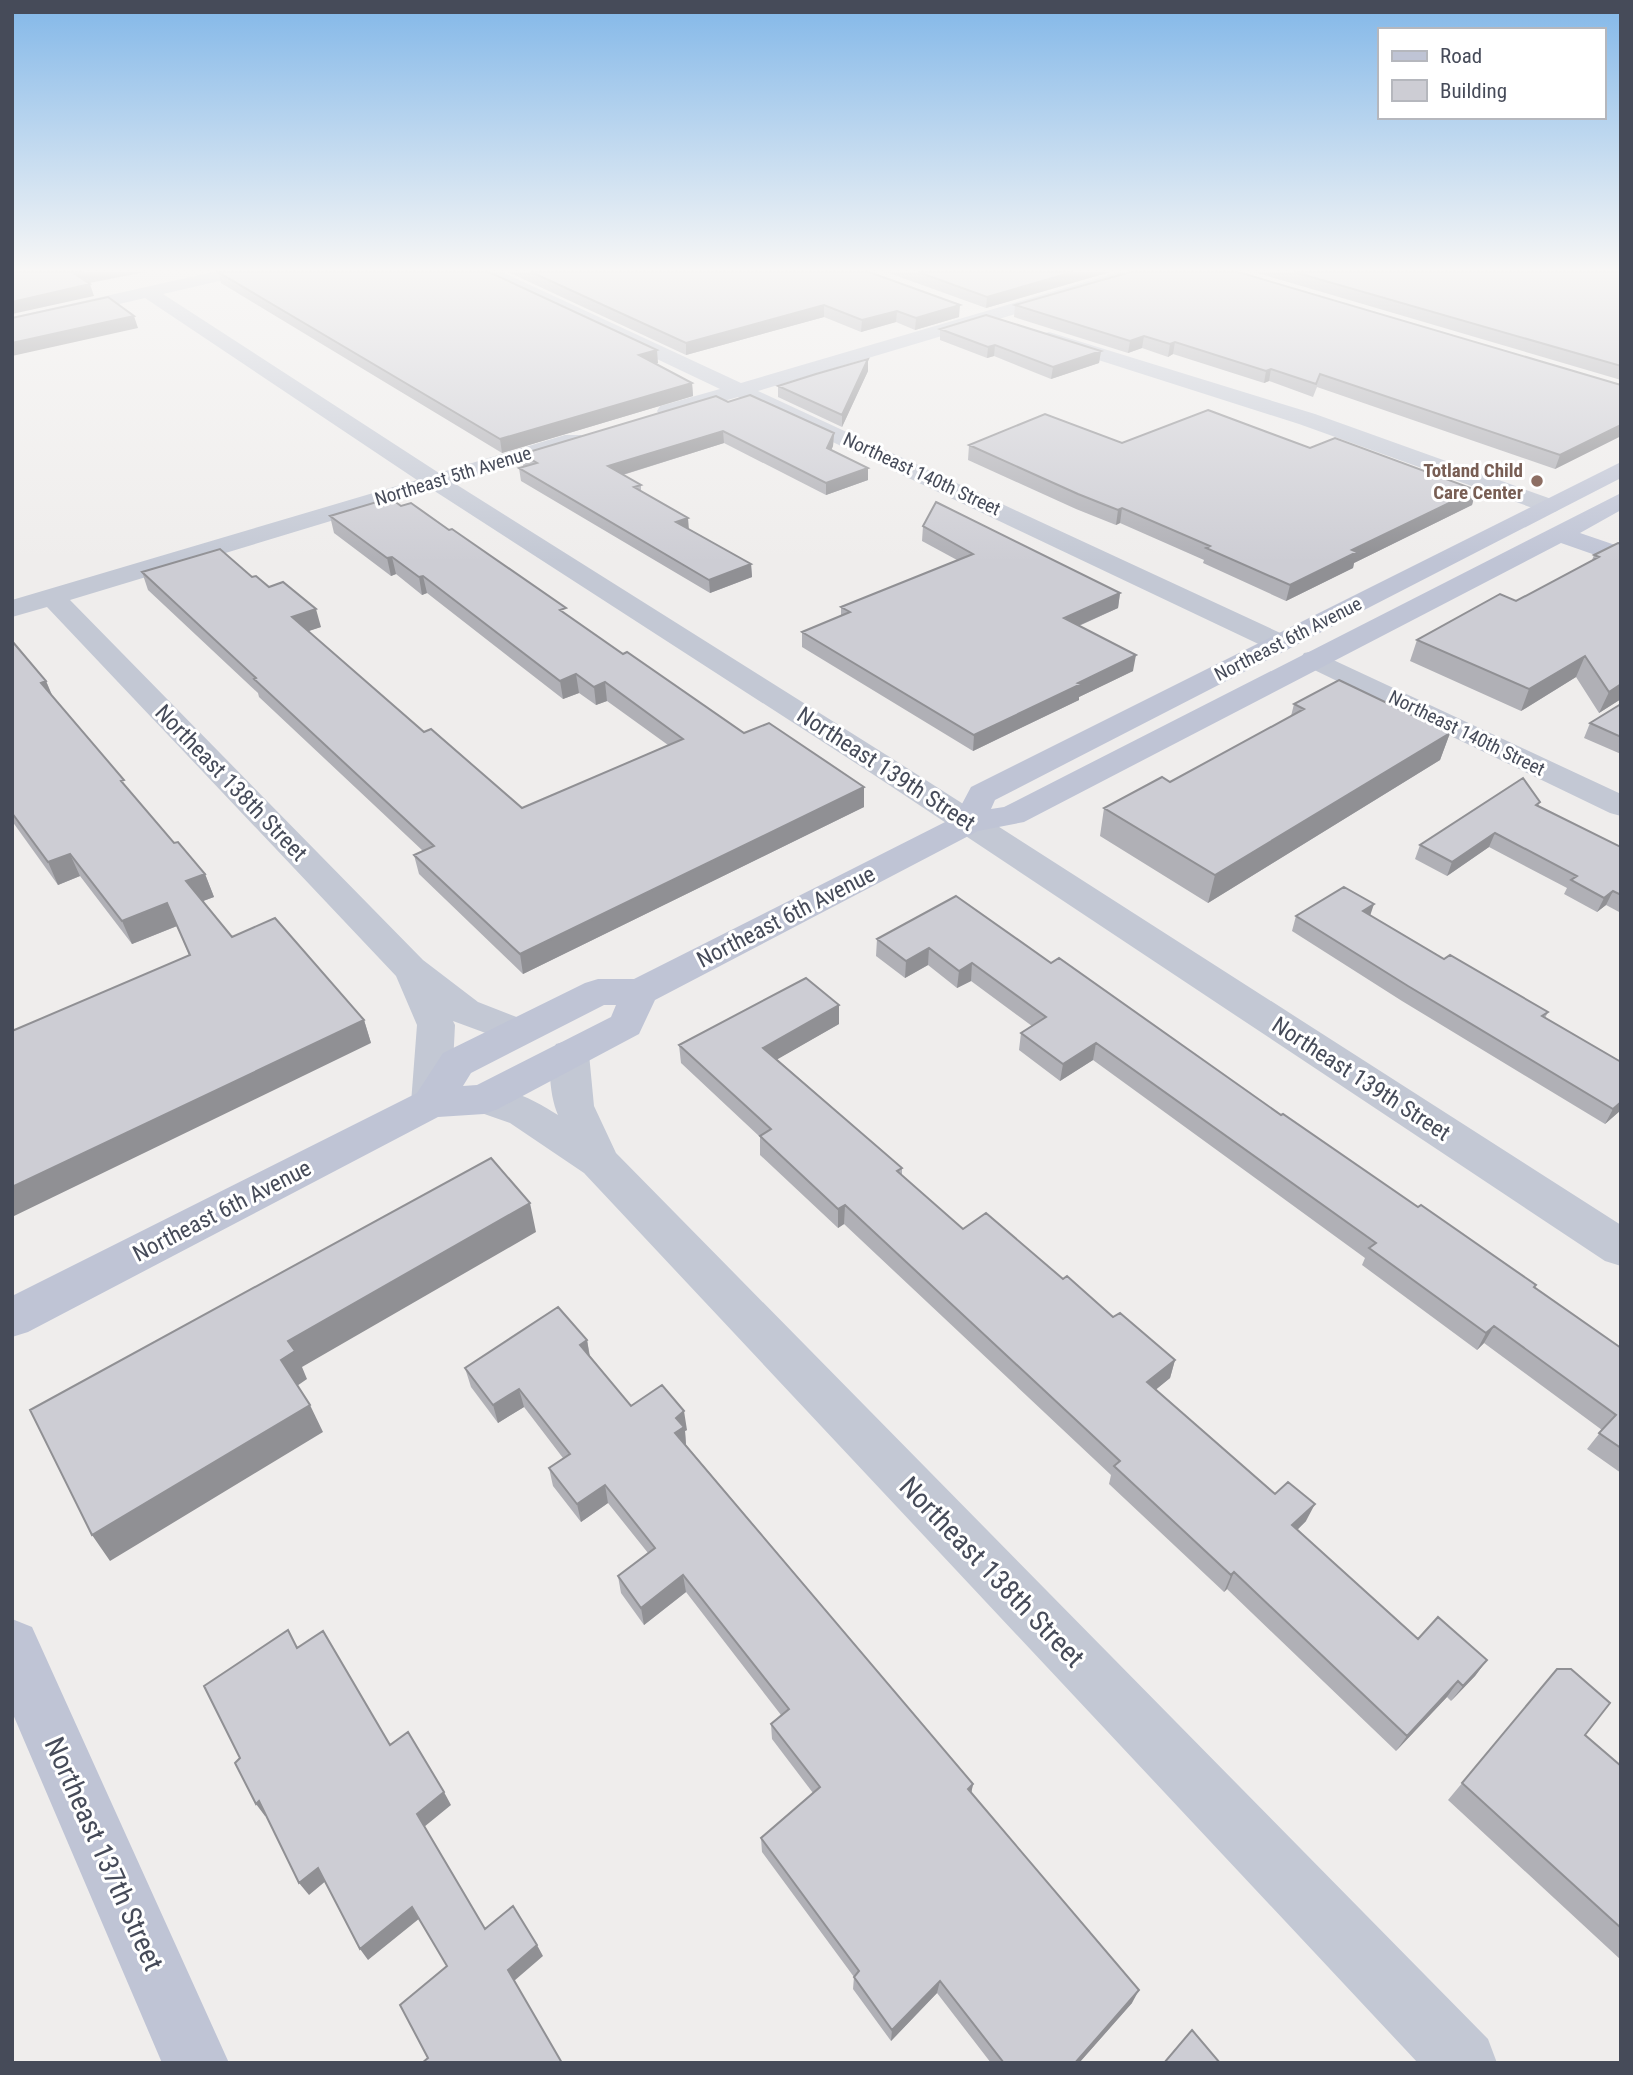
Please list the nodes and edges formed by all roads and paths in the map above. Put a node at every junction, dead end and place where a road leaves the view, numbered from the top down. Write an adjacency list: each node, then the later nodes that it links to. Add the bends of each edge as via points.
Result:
1 (265, 369): 9 (street, Northeast 139th Street)
2 (698, 369): 5 (street, Northeast 140th Street)
3 (810, 369): 5 (street)
4 (1148, 369): 11 (street, via 1307,419)
5 (742, 389): 6 (street); 16 (street, Northeast 140th Street)
6 (649, 417)
7 (595, 433): 9 (street, Northeast 5th Avenue)
8 (1621, 469): 11 (main road, Northeast 6th Avenue)
9 (435, 481): 14 (street, Northeast 5th Avenue); 19 (street, Northeast 139th Street)
10 (1621, 500): 12 (main road, Northeast 6th Avenue)
11 (1549, 506): 16 (main road, Northeast 6th Avenue); 17 (main road, via 1553,511 1537,527 1358,621)
12 (1560, 534): 13 (main road); 17 (main road, Northeast 6th Avenue)
13 (1621, 556)
14 (52, 597): 15 (street, Northeast 5th Avenue); 20 (street, Northeast 138th Street)
15 (12, 609)
16 (1279, 643): 19 (main road, Northeast 6th Avenue, via 982,794)
17 (1326, 653): 18 (street, Northeast 140th Street); 19 (main road, Northeast 6th Avenue, via 1013,815)
18 (1621, 806)
19 (969, 823): 21 (main road, Northeast 6th Avenue); 27 (street, Northeast 139th Street)
20 (410, 969): 22 (street, Northeast 138th Street, via 465,1011); 25 (street, Northeast 138th Street, via 436,1024)
21 (640, 992): 22 (main road, Northeast 6th Avenue, via 598,992); 23 (main road, Northeast 6th Avenue, via 626,1025)
22 (518, 1032): 25 (main road, Northeast 6th Avenue, via 457,1063)
23 (570, 1054): 24 (main road, Northeast 6th Avenue); 26 (street, Northeast 138th Street, via 573,1106)
24 (484, 1099): 25 (main road, Northeast 6th Avenue); 26 (street, via 524,1113)
25 (431, 1103): 28 (main road, Northeast 6th Avenue)
26 (599, 1162): 31 (street, Northeast 138th Street)
27 (1621, 1248)
28 (12, 1318)
29 (12, 1646): 30 (main road, Northeast 137th Street)
30 (196, 2063)
31 (1464, 2063)

